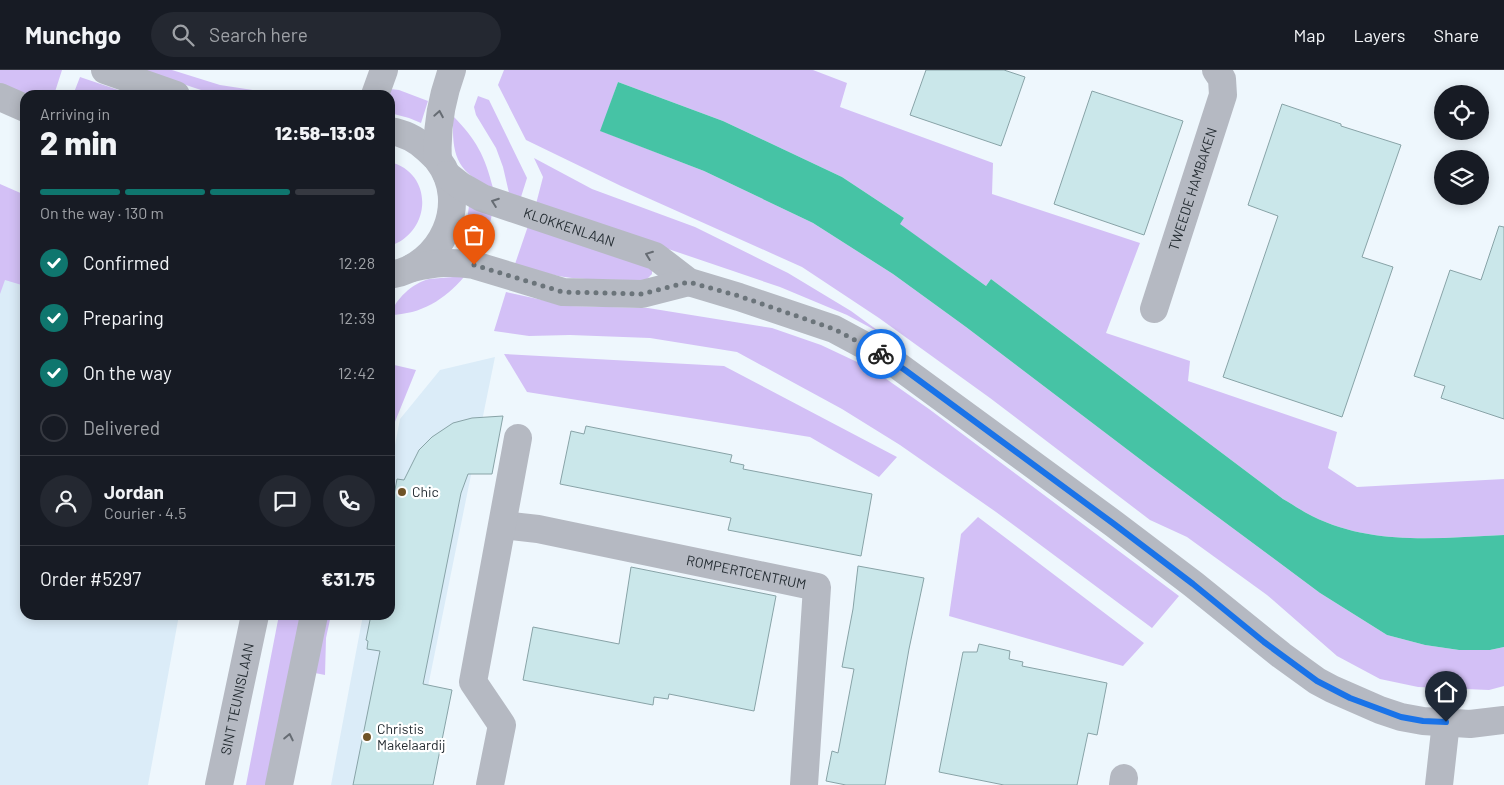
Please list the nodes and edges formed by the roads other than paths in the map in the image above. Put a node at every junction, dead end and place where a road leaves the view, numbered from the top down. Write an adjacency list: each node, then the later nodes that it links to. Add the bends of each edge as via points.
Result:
1 (105, 70): 5 (street)
2 (384, 70): 6 (street)
3 (452, 70): 10 (street, one-way to 3, via 438,124 442,98)
4 (1216, 70): 13 (street, TWEEDE HAMBAKEN, via 1222,79 1223,95)
5 (162, 90)
6 (377, 90)
7 (0, 97): 8 (street)
8 (20, 106)
9 (395, 132): 10 (street, KLOKKENLAAN, via 420,142)
10 (442, 167): 11 (street, via 452,192 448,229 427,259); 12 (street, KLOKKENLAAN, one-way to 10, via 655,256 482,198 461,186)
11 (398, 276): 12 (street, KLOKKENLAAN, via 444,262 461,262 563,292 642,294)
12 (689, 282): 19 (street, KLOKKENLAAN, via 834,329 886,357 1122,530 1317,681 1350,698 1401,717)
13 (1154, 309)
14 (518, 438): 15 (street)
15 (503, 525): 22 (street, via 473,682 502,725); 23 (street, ROMPERTCENTRUM, via 538,529 817,587)
16 (254, 620): 20 (street, SINT TEUNISLAAN)
17 (313, 620): 21 (street, one-way to 17)
18 (1504, 720): 19 (street, KLOKKENLAAN, via 1470,724)
19 (1446, 722): 24 (street)
20 (219, 785)
21 (279, 785)
22 (490, 785)
23 (804, 785)
24 (1439, 785)

